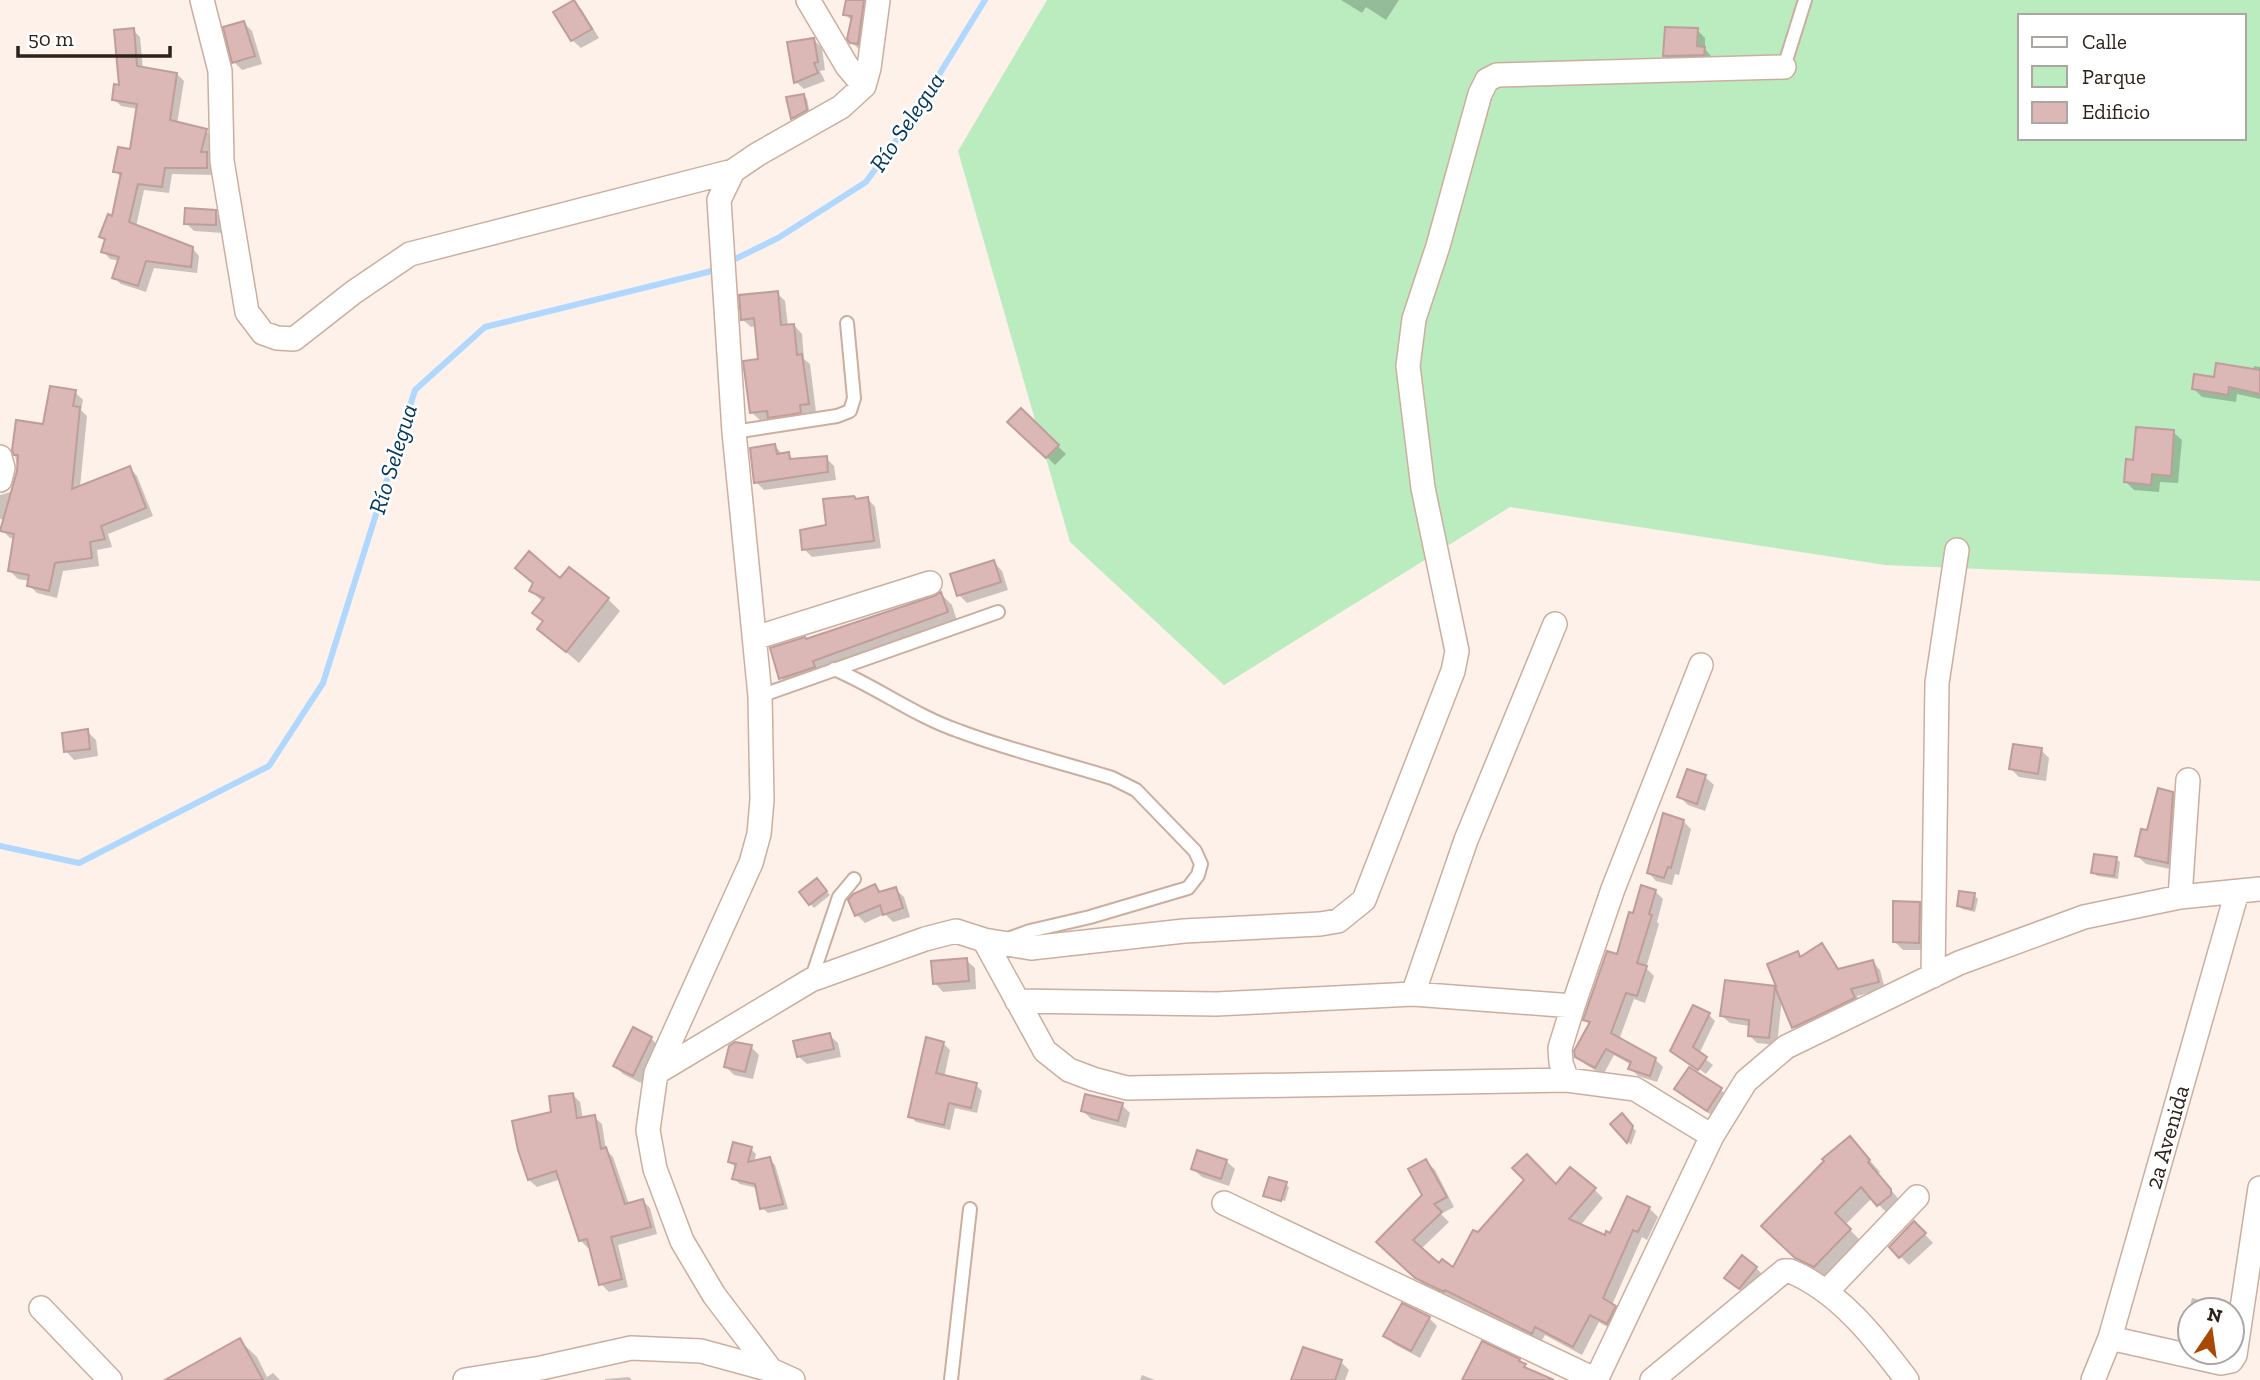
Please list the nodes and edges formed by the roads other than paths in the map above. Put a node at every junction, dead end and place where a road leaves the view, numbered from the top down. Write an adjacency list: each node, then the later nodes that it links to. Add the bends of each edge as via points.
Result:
1 (202, 0): 7 (street, via 220,71 222,161 247,312 263,333 277,338 293,339 410,254)
2 (808, 0): 6 (street)
3 (878, 0): 6 (street)
4 (1805, 0): 5 (lane)
5 (1784, 67): 24 (street, via 1497,75 1487,80 1414,319 1408,366 1423,488 1457,651 1364,900 1338,921 1320,924 1184,931 1031,948)
6 (864, 86): 7 (street, via 841,107)
7 (733, 171): 9 (street, via 719,200)
8 (847, 323): 9 (lane, via 854,398 850,411)
9 (734, 432): 16 (street)
10 (0, 457): 11 (street)
11 (0, 480)
12 (1957, 550): 25 (street, via 1937,683)
13 (929, 583): 16 (street)
14 (998, 612): 18 (lane)
15 (1555, 624): 27 (street, via 1466,840)
16 (755, 638): 19 (street)
17 (1701, 665): 29 (street)
18 (834, 669): 19 (lane); 24 (lane, via 957,731 1112,778 1136,790 1195,851 1201,864 1188,888)
19 (760, 696): 30 (street, via 762,800 751,863)
20 (2188, 780): 23 (street)
21 (854, 879): 26 (lane, via 839,897)
22 (2249, 891): 23 (street); 39 (street, 2a Avenida)
23 (2180, 897): 25 (street, via 2084,917)
24 (992, 941): 26 (street, via 956,931); 28 (street)
25 (1933, 976): 32 (street, via 1786,1047 1746,1081)
26 (811, 980): 30 (street)
27 (1413, 994): 28 (street, via 1216,1004); 29 (street)
28 (1017, 1000): 31 (street, via 1045,1051 1069,1070 1126,1088)
29 (1573, 1006): 31 (street, via 1560,1048)
30 (656, 1073): 40 (street, via 648,1130 655,1169 682,1241 714,1295)
31 (1567, 1080): 32 (street, via 1635,1089)
32 (1712, 1136): 45 (street)
33 (2260, 1188): 39 (street, via 2231,1361 2221,1363)
34 (1917, 1197): 37 (street)
35 (1224, 1203): 45 (street)
36 (970, 1209): 44 (lane)
37 (1826, 1292): 46 (street, via 1796,1273 1784,1271); 47 (street, via 1885,1351)
38 (41, 1308): 41 (street)
39 (2110, 1338): 48 (street, 2a Avenida)
40 (771, 1370): 42 (street, via 701,1351 631,1348); 43 (street)
41 (110, 1380)
42 (465, 1380)
43 (793, 1380)
44 (951, 1380)
45 (1596, 1380)
46 (1652, 1380)
47 (1906, 1380)
48 (2093, 1380)

